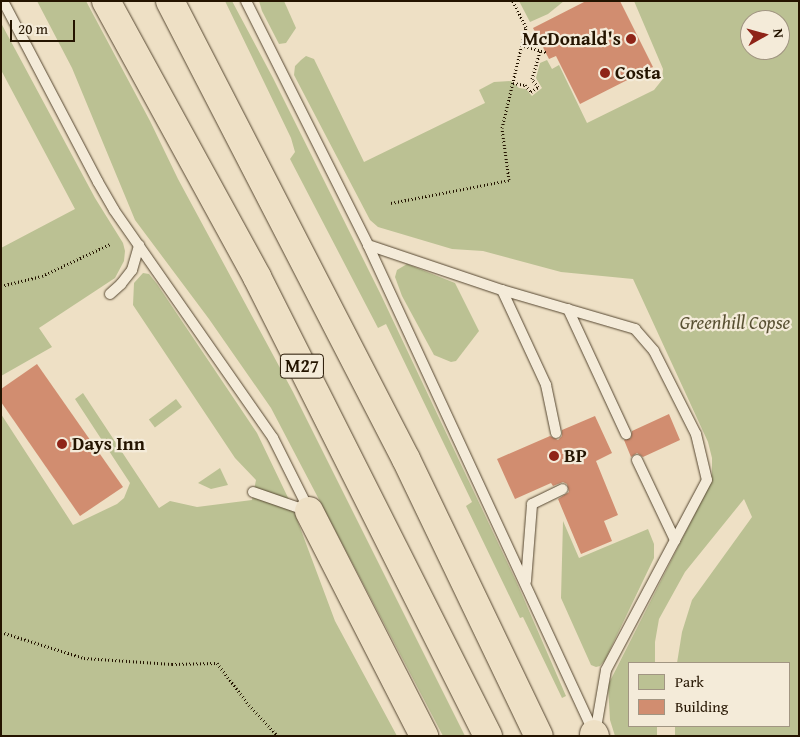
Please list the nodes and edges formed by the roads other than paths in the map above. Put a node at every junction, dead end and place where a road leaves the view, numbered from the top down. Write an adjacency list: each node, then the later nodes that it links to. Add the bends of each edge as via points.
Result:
1 (3, 1): 5 (lane, via 98,182)
2 (106, 1): 20 (highway, M27, via 257,277)
3 (170, 1): 21 (highway, M27, via 406,459)
4 (246, 1): 6 (lane)
5 (139, 245): 8 (lane, via 132,270); 15 (lane, via 272,438)
6 (368, 245): 7 (lane); 17 (lane)
7 (502, 290): 9 (lane); 10 (lane, via 546,385)
8 (110, 294)
9 (568, 309): 11 (lane); 16 (lane, via 635,329 654,351 696,434 706,480)
10 (556, 433)
11 (626, 434)
12 (636, 460): 16 (lane)
13 (563, 489): 17 (lane, via 532,504)
14 (253, 492): 15 (lane)
15 (309, 511): 19 (highway)
16 (675, 540): 18 (lane, via 606,670)
17 (526, 583): 18 (lane)
18 (595, 735)
19 (424, 736)
20 (488, 736)
21 (539, 736)

